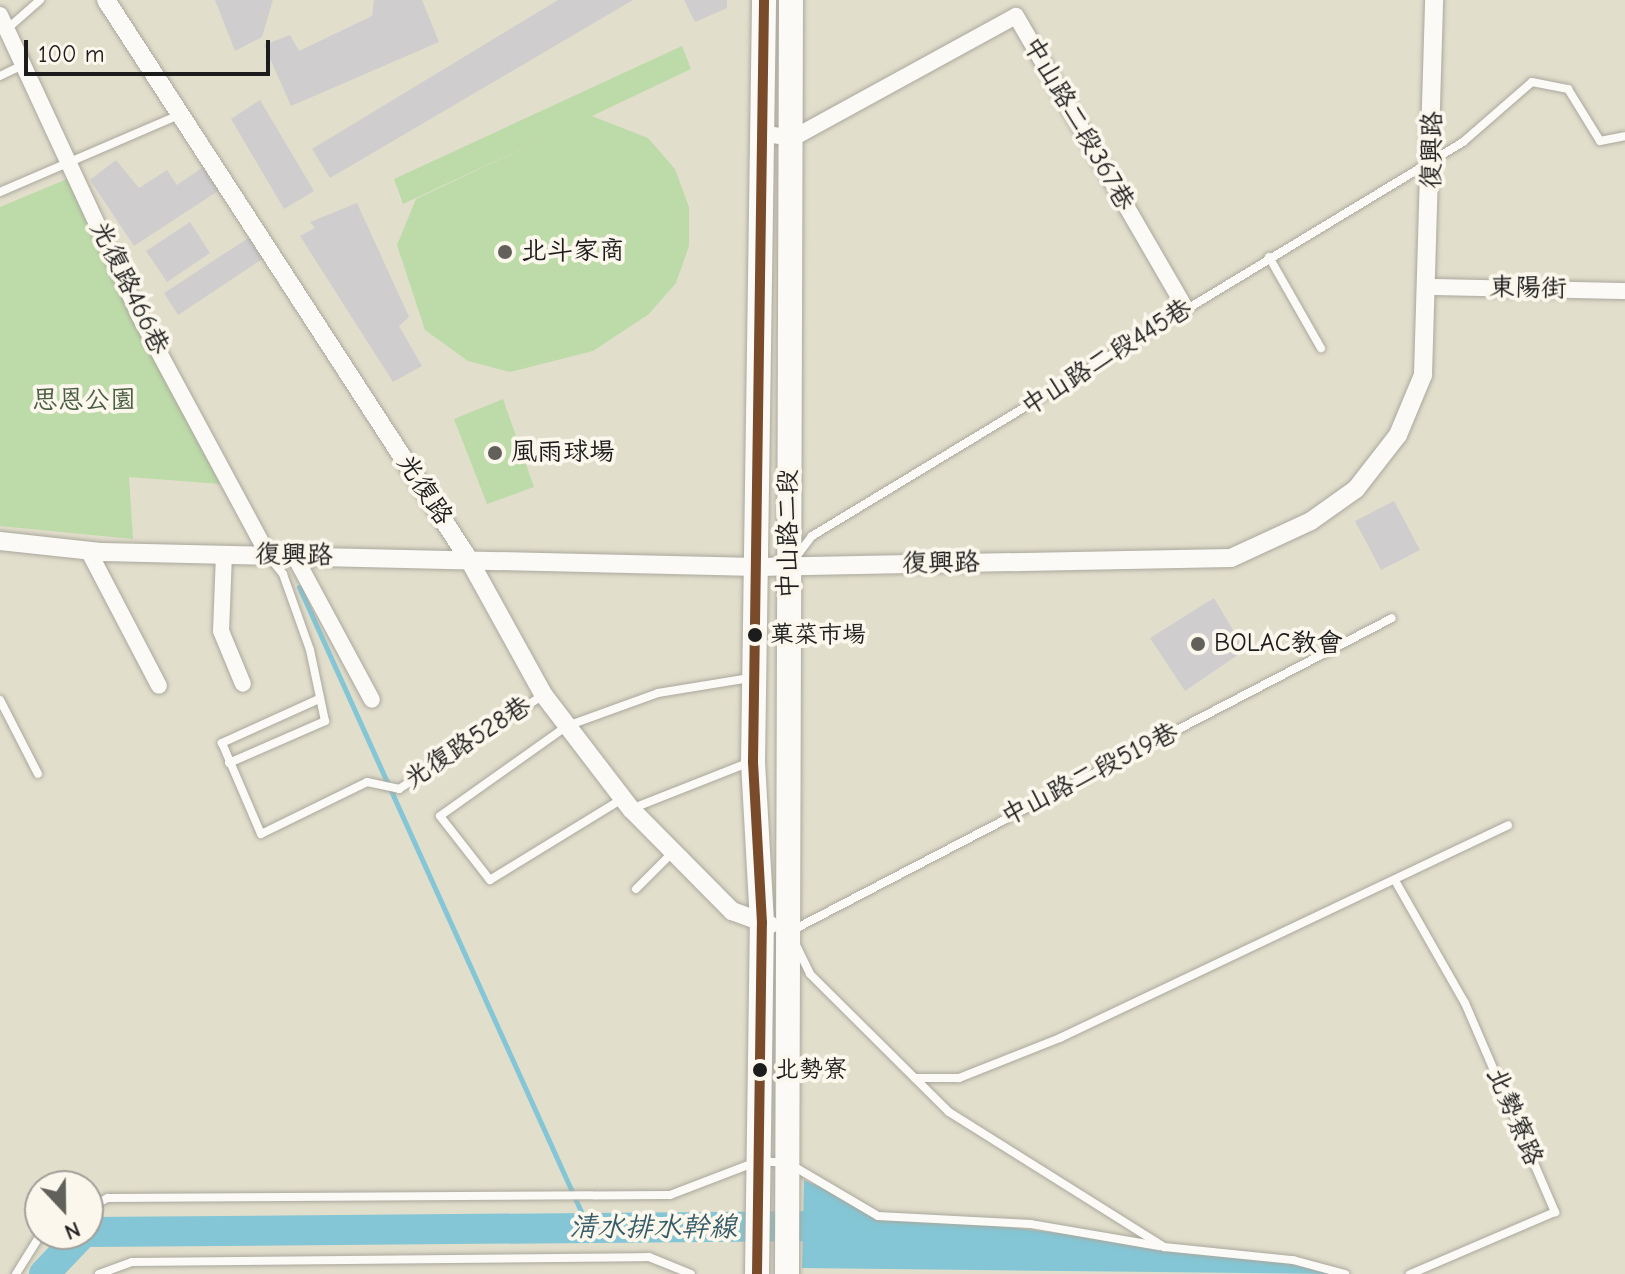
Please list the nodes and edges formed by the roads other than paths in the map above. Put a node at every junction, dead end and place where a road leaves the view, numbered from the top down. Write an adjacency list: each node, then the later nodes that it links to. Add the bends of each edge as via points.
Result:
1 (40, 0): 6 (lane)
2 (106, 0): 9 (street, 光復路)
3 (764, 0): 10 (main road, 中山路二段)
4 (791, 0): 12 (main road, 中山路二段)
5 (1434, 0): 13 (street, 復興路)
6 (4, 22): 7 (street, 光復路466巷)
7 (23, 65): 8 (lane); 14 (street, 光復路466巷)
8 (0, 76)
9 (182, 113): 14 (lane); 26 (street, 光復路)
10 (767, 134): 12 (street); 27 (main road, 中山路二段)
11 (1625, 136): 13 (lane, 中山路二段445巷, via 1600,141 1568,89 1532,82 1463,142)
12 (793, 138): 19 (street, 中山路二段367巷, via 1016,16); 28 (main road, 中山路二段)
13 (1434, 155): 16 (lane, 中山路二段445巷); 17 (street, 復興路)
14 (70, 162): 15 (lane); 24 (street, 光復路466巷, via 140,317)
15 (0, 192)
16 (1269, 257): 19 (lane, 中山路二段445巷); 20 (lane)
17 (1430, 287): 18 (street, 東陽街); 28 (street, 復興路, via 1423,375 1398,435 1356,489 1311,521 1231,558)
18 (1625, 291)
19 (1185, 308): 28 (lane, 中山路二段445巷, via 812,536)
20 (1321, 348)
21 (0, 541): 22 (street, 復興路)
22 (88, 550): 23 (street, 復興路); 32 (street)
23 (224, 554): 24 (street, 復興路); 31 (street, via 221,631)
24 (268, 555): 25 (street, 復興路); 34 (lane, via 283,574)
25 (295, 557): 26 (street, 復興路); 36 (street)
26 (468, 558): 27 (street, 復興路); 33 (street, 光復路)
27 (757, 567): 28 (street, 復興路); 30 (main road, 中山路二段)
28 (789, 567): 47 (main road, 中山路二段)
29 (1392, 618): 47 (lane, 中山路二段519巷)
30 (755, 677): 37 (lane, via 658,693); 38 (main road, 中山路二段)
31 (243, 684)
32 (159, 686)
33 (543, 694): 37 (street, 光復路); 39 (lane, 光復路528巷, via 399,789 367,782 261,834)
34 (319, 699): 39 (lane, via 325,721); 39 (lane, via 222,743)
35 (0, 700): 40 (lane)
36 (372, 700)
37 (567, 726): 41 (street, 光復路); 41 (lane, via 440,816 490,880)
38 (753, 762): 41 (lane); 46 (main road, 中山路二段)
39 (229, 763)
40 (38, 774)
41 (627, 804): 43 (street, 光復路)
42 (1508, 825): 44 (lane)
43 (673, 851): 45 (lane); 46 (street, 光復路, via 732,911)
44 (1397, 884): 48 (lane, via 1060,1038 959,1078); 60 (lane, 北勢寮路, via 1465,1003 1555,1212)
45 (636, 889)
46 (762, 923): 47 (street, 光復路); 49 (main road, 中山路二段)
47 (789, 931): 48 (lane, via 810,974); 50 (main road, 中山路二段)
48 (915, 1078): 52 (lane, via 949,1112)
49 (759, 1161): 50 (lane); 51 (lane, via 670,1195); 57 (main road, 中山路二段)
50 (788, 1163): 52 (lane, via 878,1216 1031,1224); 58 (main road, 中山路二段)
51 (104, 1200)
52 (1164, 1247): 59 (lane, via 1293,1260)
53 (30, 1250): 54 (lane)
54 (16, 1274)
55 (99, 1274): 56 (lane, via 132,1262 649,1257)
56 (691, 1274)
57 (757, 1274)
58 (787, 1274)
59 (1345, 1274)
60 (1410, 1274)

